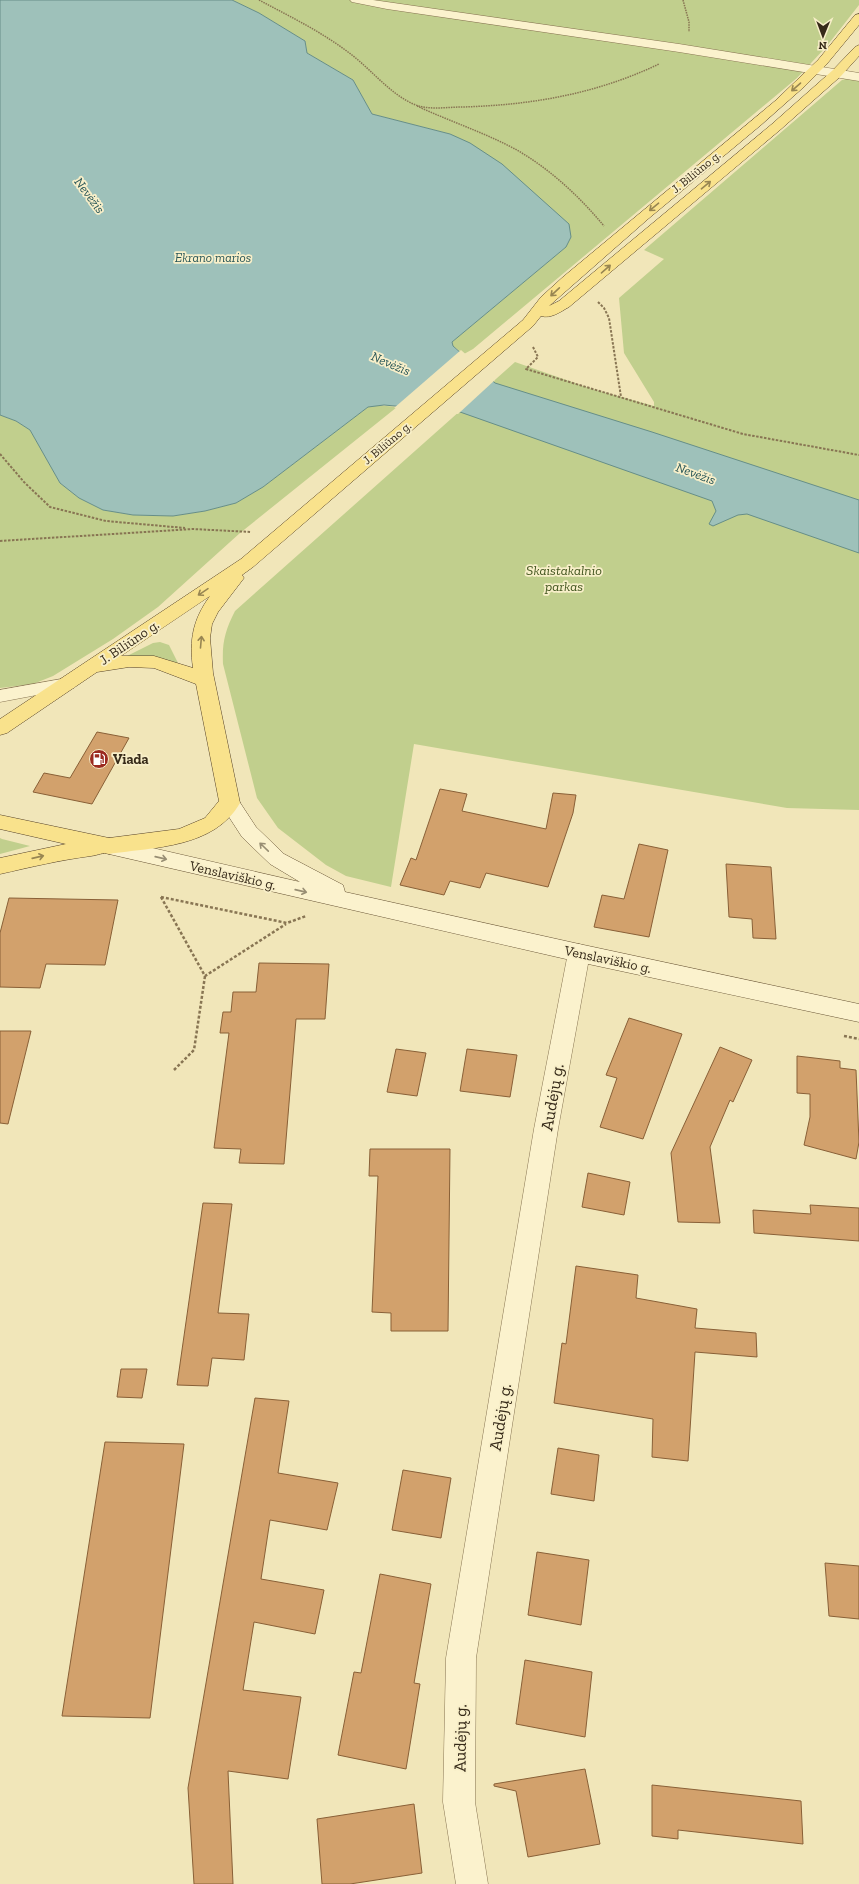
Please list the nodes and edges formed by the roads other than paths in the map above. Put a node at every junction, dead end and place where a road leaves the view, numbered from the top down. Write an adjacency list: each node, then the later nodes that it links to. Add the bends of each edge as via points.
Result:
1 (356, 0): 4 (street)
2 (859, 17): 4 (main road, J. Biliūno g.)
3 (859, 49): 4 (main road, J. Biliūno g.)
4 (826, 72): 5 (street); 6 (main road, J. Biliūno g., one-way to 6, via 737,139 568,280 546,300); 6 (main road, J. Biliūno g., one-way to 4, via 564,304)
5 (859, 77)
6 (528, 323): 7 (main road, J. Biliūno g.)
7 (247, 563): 8 (main road, J. Biliūno g., one-way to 8); 9 (main road, J. Biliūno g., one-way to 7, via 200,655 202,624 215,603)
8 (92, 667): 9 (main road, via 139,660 160,662); 10 (main road, J. Biliūno g.)
9 (205, 680): 13 (main road, J. Biliūno g.)
10 (67, 684): 11 (street); 12 (main road, J. Biliūno g.)
11 (0, 696)
12 (0, 728)
13 (230, 803): 15 (main road, via 212,823 182,836); 17 (street, Venslaviškio g., one-way to 13, via 277,859 249,832)
14 (0, 822): 15 (main road)
15 (109, 846): 16 (main road, one-way to 15, via 57,853); 17 (street, Venslaviškio g., one-way to 17)
16 (0, 866)
17 (357, 903): 18 (street, Venslaviškio g.)
18 (579, 953): 19 (street, Venslaviškio g.); 20 (street, Audėjų g., via 545,1136 461,1658 459,1802)
19 (859, 1013)
20 (472, 1884)

